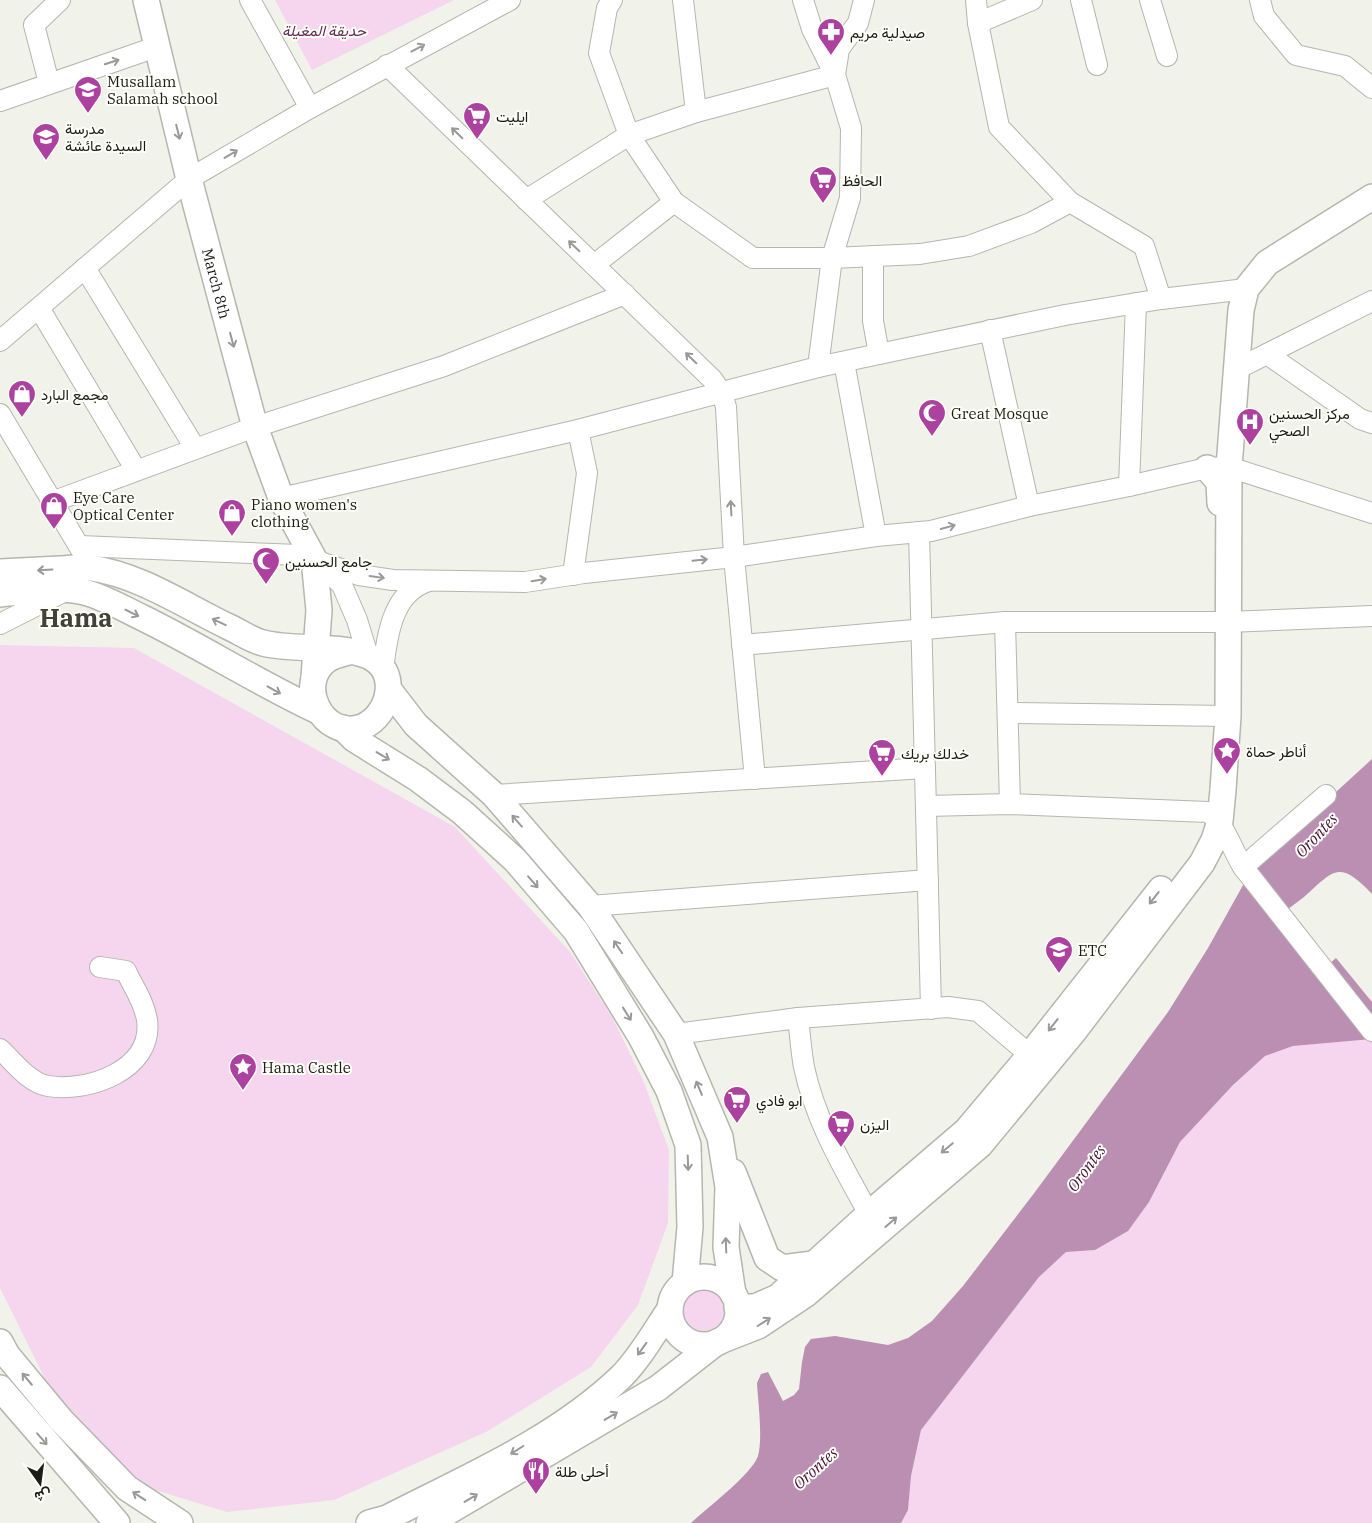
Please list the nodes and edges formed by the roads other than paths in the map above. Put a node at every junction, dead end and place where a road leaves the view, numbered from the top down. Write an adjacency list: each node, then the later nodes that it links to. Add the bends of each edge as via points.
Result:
1 (60, 0): 20 (street, via 34,25)
2 (146, 0): 15 (main road, March 8th)
3 (250, 0): 23 (street)
4 (612, 0): 25 (street, via 607,8 599,53)
5 (683, 0): 24 (street)
6 (803, 0): 19 (street, via 812,29)
7 (864, 0): 19 (street, via 858,24 839,49)
8 (976, 0): 14 (street)
9 (1032, 0): 14 (street)
10 (1081, 0): 18 (street)
11 (1150, 0): 16 (street)
12 (1260, 0): 21 (street, via 1264,16 1296,55 1345,66)
13 (502, 2): 17 (street, one-way to 13)
14 (978, 23): 30 (street, via 999,127)
15 (156, 47): 20 (street, one-way to 15); 26 (main road, March 8th, one-way to 26)
16 (1167, 56)
17 (387, 65): 23 (street); 28 (street, one-way to 17)
18 (1097, 65)
19 (835, 75): 24 (street); 32 (street, via 851,128 850,198)
20 (49, 83): 22 (street)
21 (1372, 88)
22 (0, 101)
23 (310, 108): 26 (street, one-way to 23)
24 (696, 112): 25 (street)
25 (629, 135): 28 (street); 29 (street)
26 (189, 179): 34 (street); 51 (main road, March 8th, one-way to 51)
27 (1372, 197): 35 (main road, via 1267,263)
28 (526, 200): 33 (street, one-way to 28)
29 (674, 202): 32 (street, via 753,258); 33 (street)
30 (1070, 202): 31 (street, via 1031,223 969,246 920,254); 37 (street, via 1144,246)
31 (873, 256): 32 (street); 43 (street, via 873,321)
32 (832, 258): 46 (street)
33 (594, 266): 36 (street)
34 (85, 268): 40 (street); 53 (street)
35 (1246, 289): 37 (street); 47 (main road)
36 (625, 294): 48 (street, one-way to 36, via 712,379); 51 (street, via 444,366)
37 (1161, 299): 39 (street)
38 (1372, 301): 44 (street)
39 (1136, 303): 41 (street); 56 (street)
40 (39, 308): 42 (street); 55 (street)
41 (990, 330): 43 (street); 59 (street)
42 (0, 341)
43 (879, 354): 45 (street)
44 (1267, 354): 47 (street); 50 (street, via 1360,419)
45 (844, 362): 46 (street); 62 (street)
46 (818, 367): 48 (street)
47 (1235, 370): 54 (main road)
48 (722, 393): 52 (street); 64 (street, one-way to 48, via 726,407)
49 (0, 414): 58 (street)
50 (1372, 423)
51 (254, 427): 53 (street); 57 (main road, March 8th)
52 (578, 430): 57 (street); 67 (street, via 587,473)
53 (195, 448): 55 (street)
54 (1218, 467): 56 (street); 60 (street); 74 (main road)
55 (136, 470): 58 (street)
56 (1129, 486): 59 (street)
57 (281, 498): 65 (main road, March 8th)
58 (52, 502): 63 (street)
59 (1029, 506): 61 (street, one-way to 59)
60 (1372, 513)
61 (919, 532): 62 (street); 76 (street)
62 (876, 536): 64 (street)
63 (85, 557): 65 (street, via 299,555); 66 (main road, one-way to 66); 77 (main road, one-way to 63)
64 (734, 557): 67 (street, one-way to 64); 78 (street)
65 (314, 559): 68 (street, one-way to 68, via 359,575 393,580); 71 (main road); 80 (street, via 342,585)
66 (0, 572)
67 (573, 575): 68 (street, one-way to 67, via 524,582)
68 (432, 580): 80 (street, via 416,585 405,594)
69 (67, 590): 70 (main road); 75 (street); 82 (main road, one-way to 82, via 103,599)
70 (0, 594)
71 (319, 610): 77 (main road, via 300,634); 79 (main road)
72 (1372, 616): 74 (street)
73 (1005, 622): 74 (street); 76 (street); 83 (street)
74 (1223, 622): 84 (main road)
75 (0, 624)
76 (921, 630): 78 (street); 86 (street)
77 (262, 643): 79 (main road)
78 (742, 644): 87 (street)
79 (316, 649): 80 (main road); 81 (main road)
80 (372, 667): 81 (main road, via 328,659); 85 (main road, via 385,707 375,720 360,728); 89 (main road, via 416,725)
81 (314, 677): 82 (main road, via 312,694)
82 (318, 711): 85 (main road, via 329,722)
83 (1008, 713): 84 (street); 90 (street)
84 (1223, 716): 92 (main road)
85 (343, 728): 106 (main road, one-way to 106, via 354,739 418,779 462,812 515,860 576,931 641,1037 669,1091 688,1145 690,1227)
86 (925, 768): 87 (street); 91 (street)
87 (755, 779): 89 (street)
88 (1326, 794): 93 (street)
89 (494, 795): 95 (main road, one-way to 89)
90 (1010, 804): 91 (street); 92 (street)
91 (926, 806): 94 (street)
92 (1214, 817): 93 (street); 102 (main road, one-way to 102); 110 (main road, one-way to 92, via 758,1326 806,1294 980,1145 1075,1030 1202,863 1214,840)
93 (1243, 867): 99 (street)
94 (928, 880): 95 (street); 97 (street)
95 (590, 906): 100 (main road, one-way to 95)
96 (100, 967): 101 (street, via 126,971 140,996 147,1021 143,1047 132,1063 114,1076 72,1087 46,1086 26,1074)
97 (931, 1009): 98 (street); 102 (street, via 948,1007 978,1011)
98 (798, 1018): 100 (street); 104 (street, via 804,1067 820,1117)
99 (1372, 1031)
100 (676, 1034): 103 (main road, one-way to 100)
101 (0, 1049)
102 (1030, 1055): 104 (main road, one-way to 104, via 966,1131)
103 (720, 1138): 105 (main road, via 767,1258 782,1268); 107 (main road, one-way to 103, via 726,1247 728,1186)
104 (869, 1214): 105 (main road)
105 (814, 1264): 107 (main road, via 778,1296 755,1307)
106 (685, 1283): 107 (main road, via 695,1278 716,1280); 108 (main road, via 677,1290)
107 (735, 1300): 110 (main road, via 734,1327)
108 (670, 1309): 110 (main road, via 676,1331 684,1339 694,1344); 114 (main road, one-way to 114, via 622,1376 580,1412 502,1460 386,1518)
109 (0, 1342): 113 (main road, one-way to 109, via 127,1488 61,1420)
110 (718, 1342): 115 (main road, one-way to 110, via 658,1388)
111 (0, 1388): 112 (main road, one-way to 112)
112 (117, 1523)
113 (180, 1523)
114 (369, 1523)
115 (429, 1523)

